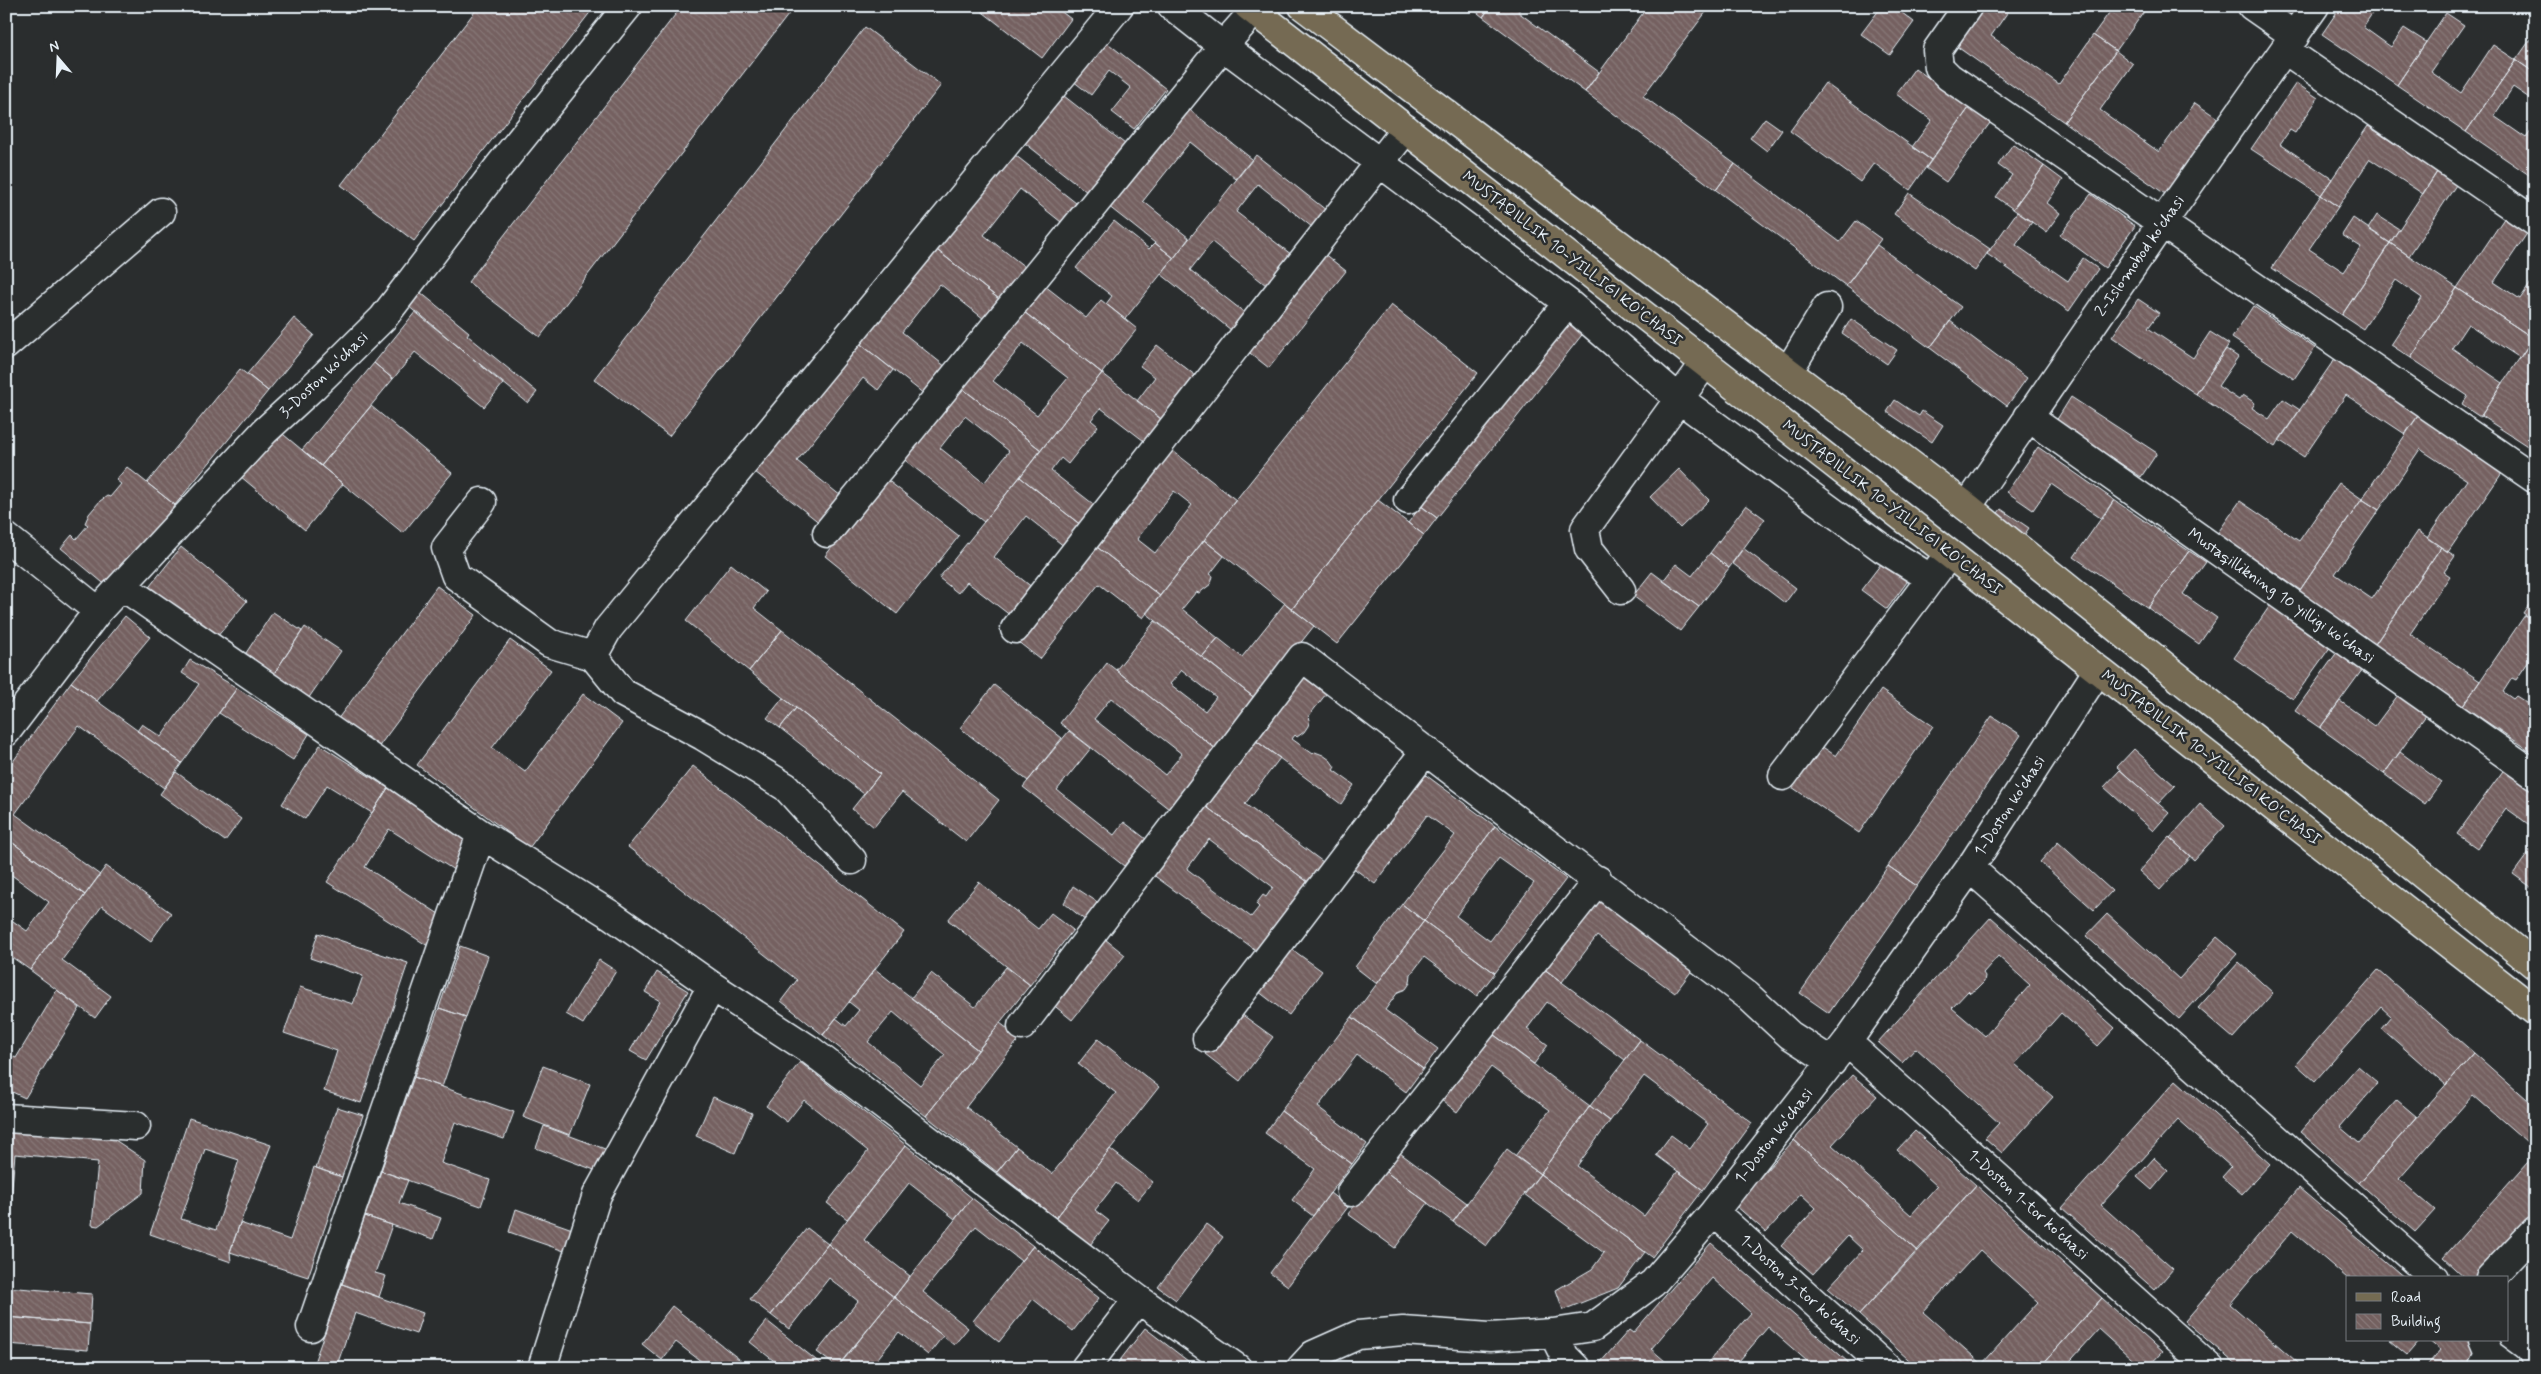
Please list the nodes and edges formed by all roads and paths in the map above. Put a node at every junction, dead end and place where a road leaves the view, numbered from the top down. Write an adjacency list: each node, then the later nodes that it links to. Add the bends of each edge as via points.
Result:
1 (628, 6): 31 (street, 3-Doston koʻchasi, via 383,318 265,431)
2 (1119, 6): 35 (street, via 608,629)
3 (1172, 6): 10 (street)
4 (1303, 6): 20 (main road)
5 (1968, 6): 15 (street, via 1937,50 1939,67)
6 (2252, 6): 9 (street)
7 (2315, 6): 9 (street, 2-Islomobod koʻchasi)
8 (1251, 8): 10 (street); 11 (main road, MUSTAQILLIK 10-YILLIGI KO'CHASI)
9 (2290, 43): 14 (street); 15 (street, 2-Islomobod koʻchasi)
10 (1222, 46): 12 (street); 27 (street)
11 (1406, 129): 12 (street); 19 (main road, MUSTAQILLIK 10-YILLIGI KO'CHASI)
12 (1378, 163): 16 (street); 34 (street)
13 (161, 212): 18 (street)
14 (2535, 222)
15 (2162, 223): 22 (street, 2-Islomobod koʻchasi); 23 (street)
16 (1568, 303): 21 (street); 24 (street)
17 (1827, 307): 20 (street)
18 (6, 345)
19 (1705, 363): 21 (street); 29 (main road, MUSTAQILLIK 10-YILLIGI KO'CHASI)
20 (1788, 372): 26 (main road)
21 (1678, 398): 30 (street, via 1882,548); 32 (street, via 1585,529 1589,549)
22 (2028, 417): 26 (street, 2-Islomobod koʻchasi); 39 (street, Mustaqillikning 10 yilligi koʻchasi)
23 (2535, 479)
24 (1408, 500)
25 (482, 502): 35 (street, via 446,548 456,576 549,643)
26 (1967, 507): 45 (main road)
27 (827, 533)
28 (6, 537): 33 (street)
29 (1949, 554): 30 (street); 36 (main road, MUSTAQILLIK 10-YILLIGI KO'CHASI)
30 (1930, 578): 40 (street)
31 (122, 586): 33 (street, 3-Doston koʻchasi); 41 (street)
32 (1621, 590)
33 (98, 611): 37 (street, 3-Doston koʻchasi)
34 (1015, 629)
35 (593, 656): 42 (street, via 623,693 703,736 786,787)
36 (2098, 670): 43 (street, 1-Doston koʻchasi); 47 (main road, MUSTAQILLIK 10-YILLIGI KO'CHASI)
37 (6, 732)
38 (1426, 750): 44 (street, 1-Doston 1-tor koʻchasi); 48 (street, 1-Doston 1-tor koʻchasi, via 1302,657); 49 (street)
39 (2535, 774)
40 (1783, 776)
41 (481, 834): 46 (street, via 611,915); 59 (street)
42 (852, 860)
43 (1970, 868): 50 (street, 1-Doston koʻchasi); 56 (street)
44 (1598, 880): 50 (street, 1-Doston 1-tor koʻchasi, via 1748,996 1790,1035); 53 (street)
45 (2535, 966)
46 (712, 986): 58 (street, via 810,1050); 62 (street, via 597,1195)
47 (2535, 1011)
48 (1022, 1026)
49 (1207, 1038)
50 (1839, 1052): 54 (street, 1-Doston koʻchasi); 67 (street, 1-Doston 1-tor koʻchasi)
51 (6, 1118): 52 (street)
52 (136, 1126)
53 (1351, 1192)
54 (1714, 1212): 60 (street, 1-Doston koʻchasi, via 1653,1282 1593,1326); 66 (street, 1-Doston 3-tor koʻchasi)
55 (2535, 1231): 57 (street)
56 (2432, 1276)
57 (2492, 1276)
58 (1138, 1299): 63 (street); 64 (street)
59 (311, 1327)
60 (1553, 1333): 61 (street); 65 (street, 1-Doston koʻchasi, via 1490,1337 1403,1331 1358,1335 1313,1355)
61 (1565, 1364)
62 (542, 1368)
63 (1085, 1368)
64 (1237, 1368)
65 (1301, 1368)
66 (1887, 1368)
67 (2210, 1368)

